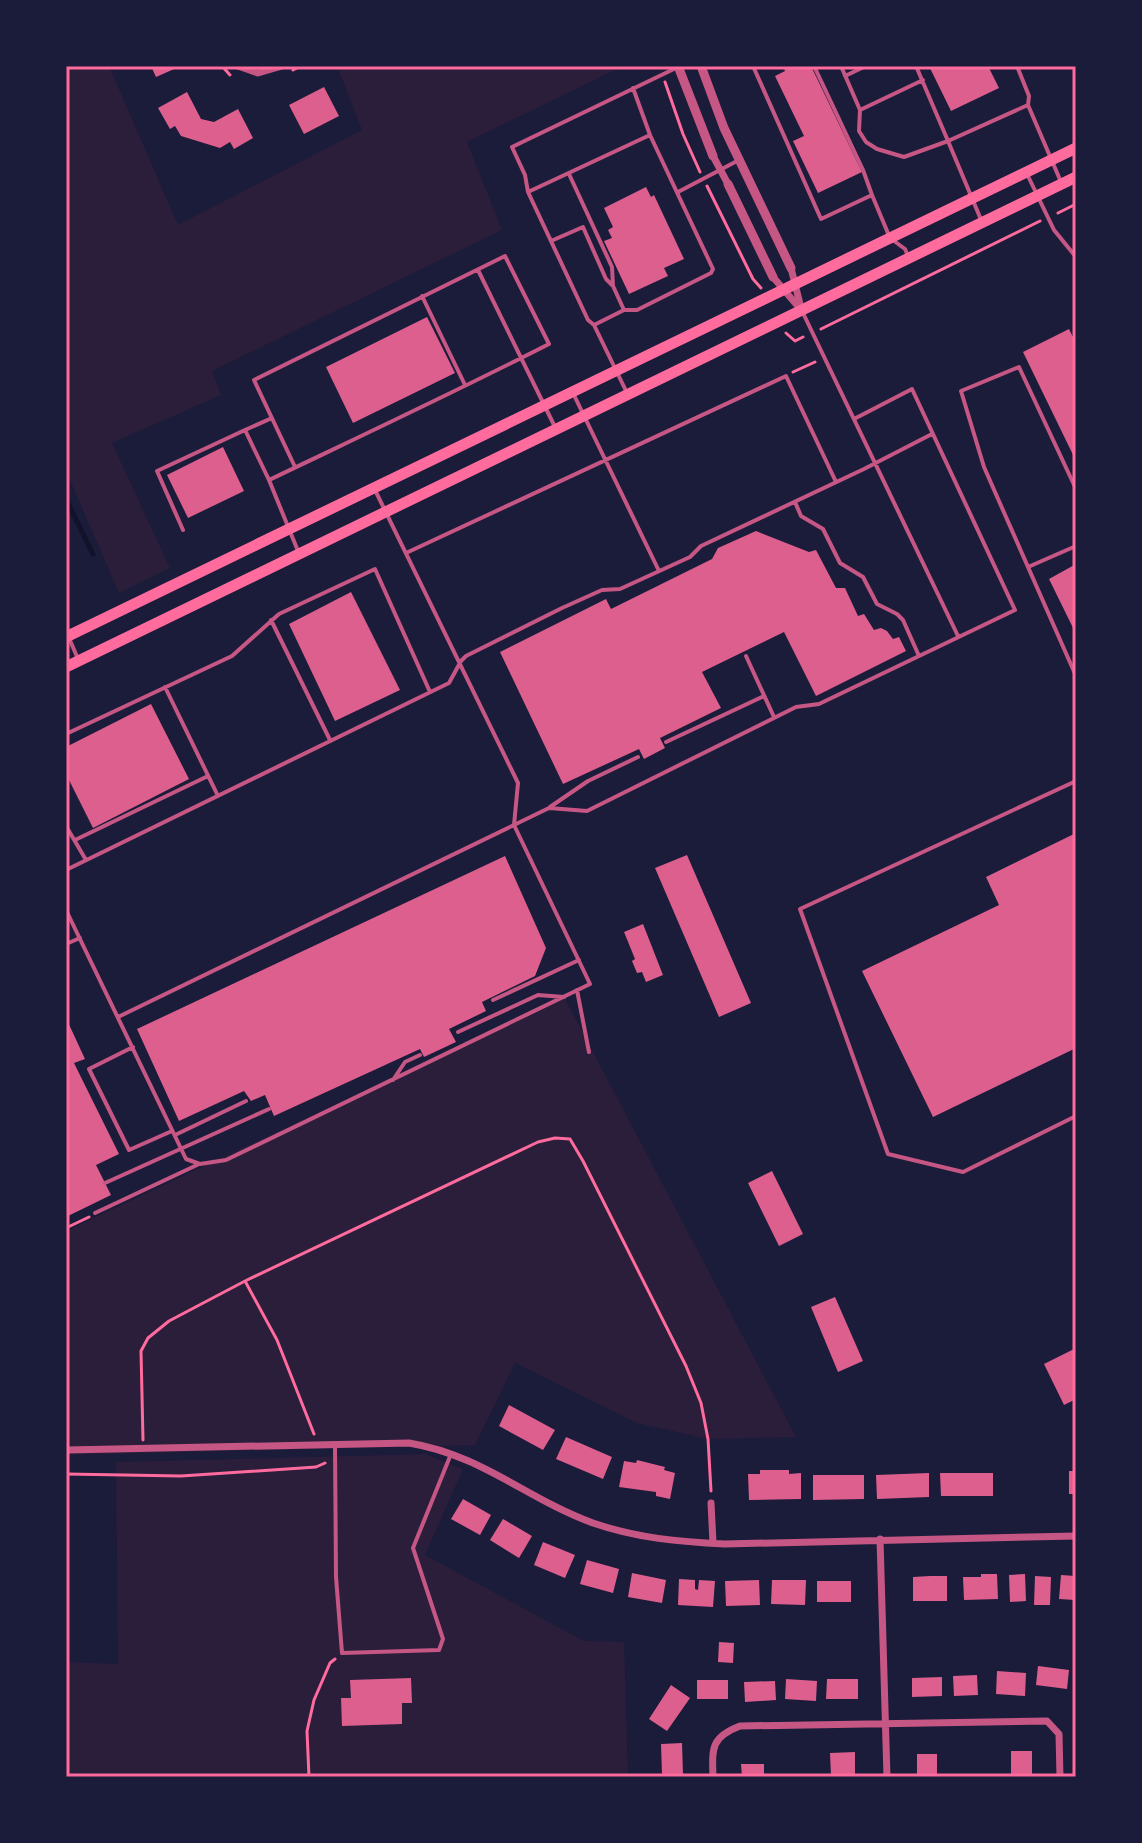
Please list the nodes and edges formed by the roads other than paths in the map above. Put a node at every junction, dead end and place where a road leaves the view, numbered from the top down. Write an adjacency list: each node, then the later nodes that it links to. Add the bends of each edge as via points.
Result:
1 (238, 66): 2 (street, via 258,73)
2 (282, 66)
3 (701, 66): 20 (street)
4 (753, 66): 30 (lane, via 821,219)
5 (814, 66): 30 (lane)
6 (841, 66): 11 (lane)
7 (866, 66): 11 (lane)
8 (916, 66): 12 (lane)
9 (1017, 66): 14 (lane)
10 (678, 67): 13 (lane); 19 (street)
11 (845, 76): 15 (lane)
12 (923, 80): 15 (lane); 17 (lane)
13 (633, 88): 16 (lane); 28 (lane, via 512,147)
14 (1028, 105): 17 (lane); 21 (lane)
15 (860, 110): 17 (lane, via 859,131 877,149 904,157)
16 (650, 135): 24 (lane); 29 (lane)
17 (948, 141): 32 (lane)
18 (1076, 148): 21 (main road)
19 (713, 156): 22 (street)
20 (739, 160): 22 (lane); 38 (street)
21 (1051, 160): 23 (main road); 27 (lane)
22 (720, 170): 26 (street); 29 (lane)
23 (1026, 172): 31 (lane); 32 (main road)
24 (569, 174): 28 (lane); 42 (lane, via 612,267)
25 (1076, 177): 27 (main road)
26 (728, 184): 40 (street)
27 (1062, 184): 31 (main road)
28 (528, 192): 35 (lane)
29 (678, 192): 46 (lane, via 712,271 637,310)
30 (872, 195): 34 (lane)
31 (1037, 196): 33 (main road); 36 (lane)
32 (972, 198): 33 (lane); 34 (main road)
33 (982, 222): 37 (main road)
34 (890, 238): 37 (lane); 43 (main road)
35 (551, 241): 42 (lane, via 583,227); 48 (lane)
36 (1076, 257)
37 (909, 258): 47 (main road)
38 (791, 268): 43 (street)
39 (477, 269): 44 (lane); 49 (lane); 49 (lane, via 505,256 549,344)
40 (773, 277): 43 (street)
41 (1076, 283): 45 (lane)
42 (613, 286): 46 (lane)
43 (789, 286): 47 (street); 50 (main road)
44 (422, 296): 51 (lane); 56 (lane, via 254,380)
45 (1076, 302)
46 (624, 310): 48 (lane)
47 (802, 311): 53 (main road); 57 (lane)
48 (594, 325): 50 (lane)
49 (521, 358): 51 (lane); 54 (lane)
50 (616, 371): 52 (main road); 53 (lane)
51 (465, 385): 63 (lane)
52 (572, 392): 54 (main road); 55 (lane)
53 (628, 395): 55 (main road)
54 (544, 405): 58 (lane); 66 (main road)
55 (584, 416): 58 (main road); 61 (lane)
56 (272, 418): 59 (lane); 63 (lane)
57 (854, 419): 60 (lane, via 912,389); 62 (lane)
58 (556, 429): 69 (main road)
59 (245, 430): 64 (lane); 71 (lane, via 157,471)
60 (933, 433): 62 (lane); 79 (lane, via 1015,610)
61 (605, 460): 65 (lane, via 786,376); 73 (lane); 76 (lane)
62 (875, 463): 65 (lane); 79 (lane)
63 (295, 467): 64 (lane)
64 (269, 480): 70 (lane)
65 (836, 482): 68 (lane)
66 (374, 488): 69 (lane); 70 (main road)
67 (1076, 489): 75 (lane, via 1019,367 961,391 984,467)
68 (795, 502): 76 (lane); 81 (lane, via 801,516 823,529 840,563 863,577 877,604 901,618)
69 (386, 511): 73 (lane); 74 (main road)
70 (288, 529): 74 (lane); 78 (main road)
71 (183, 530)
72 (1076, 546): 75 (lane)
73 (406, 553): 83 (lane)
74 (299, 554): 82 (main road)
75 (1028, 567): 85 (lane)
76 (659, 571): 83 (lane, via 562,608)
77 (271, 620): 86 (lane, via 232,656); 87 (lane, via 375,569); 91 (lane)
78 (67, 635): 82 (lane)
79 (958, 636): 81 (lane)
80 (746, 656): 88 (lane)
81 (919, 656): 89 (lane, via 819,704)
82 (79, 661): 84 (main road)
83 (459, 664): 87 (lane, via 452,680); 98 (lane, via 518,783)
84 (66, 667)
85 (1076, 676)
86 (165, 687): 90 (lane); 94 (lane)
87 (430, 692): 91 (lane)
88 (764, 696): 89 (lane); 92 (lane)
89 (774, 717): 97 (lane, via 587,811)
90 (66, 734)
91 (330, 740): 96 (lane)
92 (666, 742)
93 (638, 757): 97 (lane, via 588,781)
94 (208, 776): 96 (lane); 100 (lane)
95 (1076, 781): 118 (lane, via 800,909 888,1154 963,1172)
96 (218, 796): 101 (lane)
97 (549, 808): 98 (lane)
98 (514, 825): 106 (lane); 110 (lane)
99 (66, 826): 100 (lane)
100 (75, 840): 101 (lane)
101 (86, 860): 102 (lane)
102 (66, 870)
103 (66, 910): 104 (lane)
104 (80, 938): 105 (lane); 110 (lane)
105 (66, 944)
106 (579, 960): 107 (lane, via 590,984); 109 (lane)
107 (577, 990): 108 (lane); 113 (lane)
108 (564, 997): 111 (lane, via 538,995); 115 (lane)
109 (493, 1000)
110 (118, 1017): 112 (lane)
111 (458, 1032)
112 (133, 1047): 119 (lane); 119 (lane, via 89,1069 129,1150)
113 (589, 1052)
114 (420, 1055): 115 (lane, via 405,1062)
115 (392, 1081): 121 (lane, via 226,1160)
116 (246, 1101): 119 (lane)
117 (269, 1109): 120 (lane)
118 (1076, 1116)
119 (173, 1133): 120 (lane)
120 (182, 1150): 121 (lane, via 189,1162); 122 (lane)
121 (200, 1164): 123 (lane)
122 (105, 1183)
123 (95, 1213)
124 (335, 1444): 125 (street); 126 (street, via 409,1443); 126 (lane, via 342,1653 439,1650 443,1639 413,1548)
125 (66, 1450)
126 (452, 1452): 130 (street, via 591,1522 652,1539)
127 (711, 1503): 130 (street)
128 (1076, 1536): 129 (street)
129 (880, 1539): 130 (street); 131 (street)
130 (713, 1543)
131 (886, 1723): 132 (street, via 740,1726 723,1732 717,1741); 133 (street); 134 (street, via 1047,1721 1059,1734)
132 (713, 1777)
133 (887, 1777)
134 (1060, 1777)

